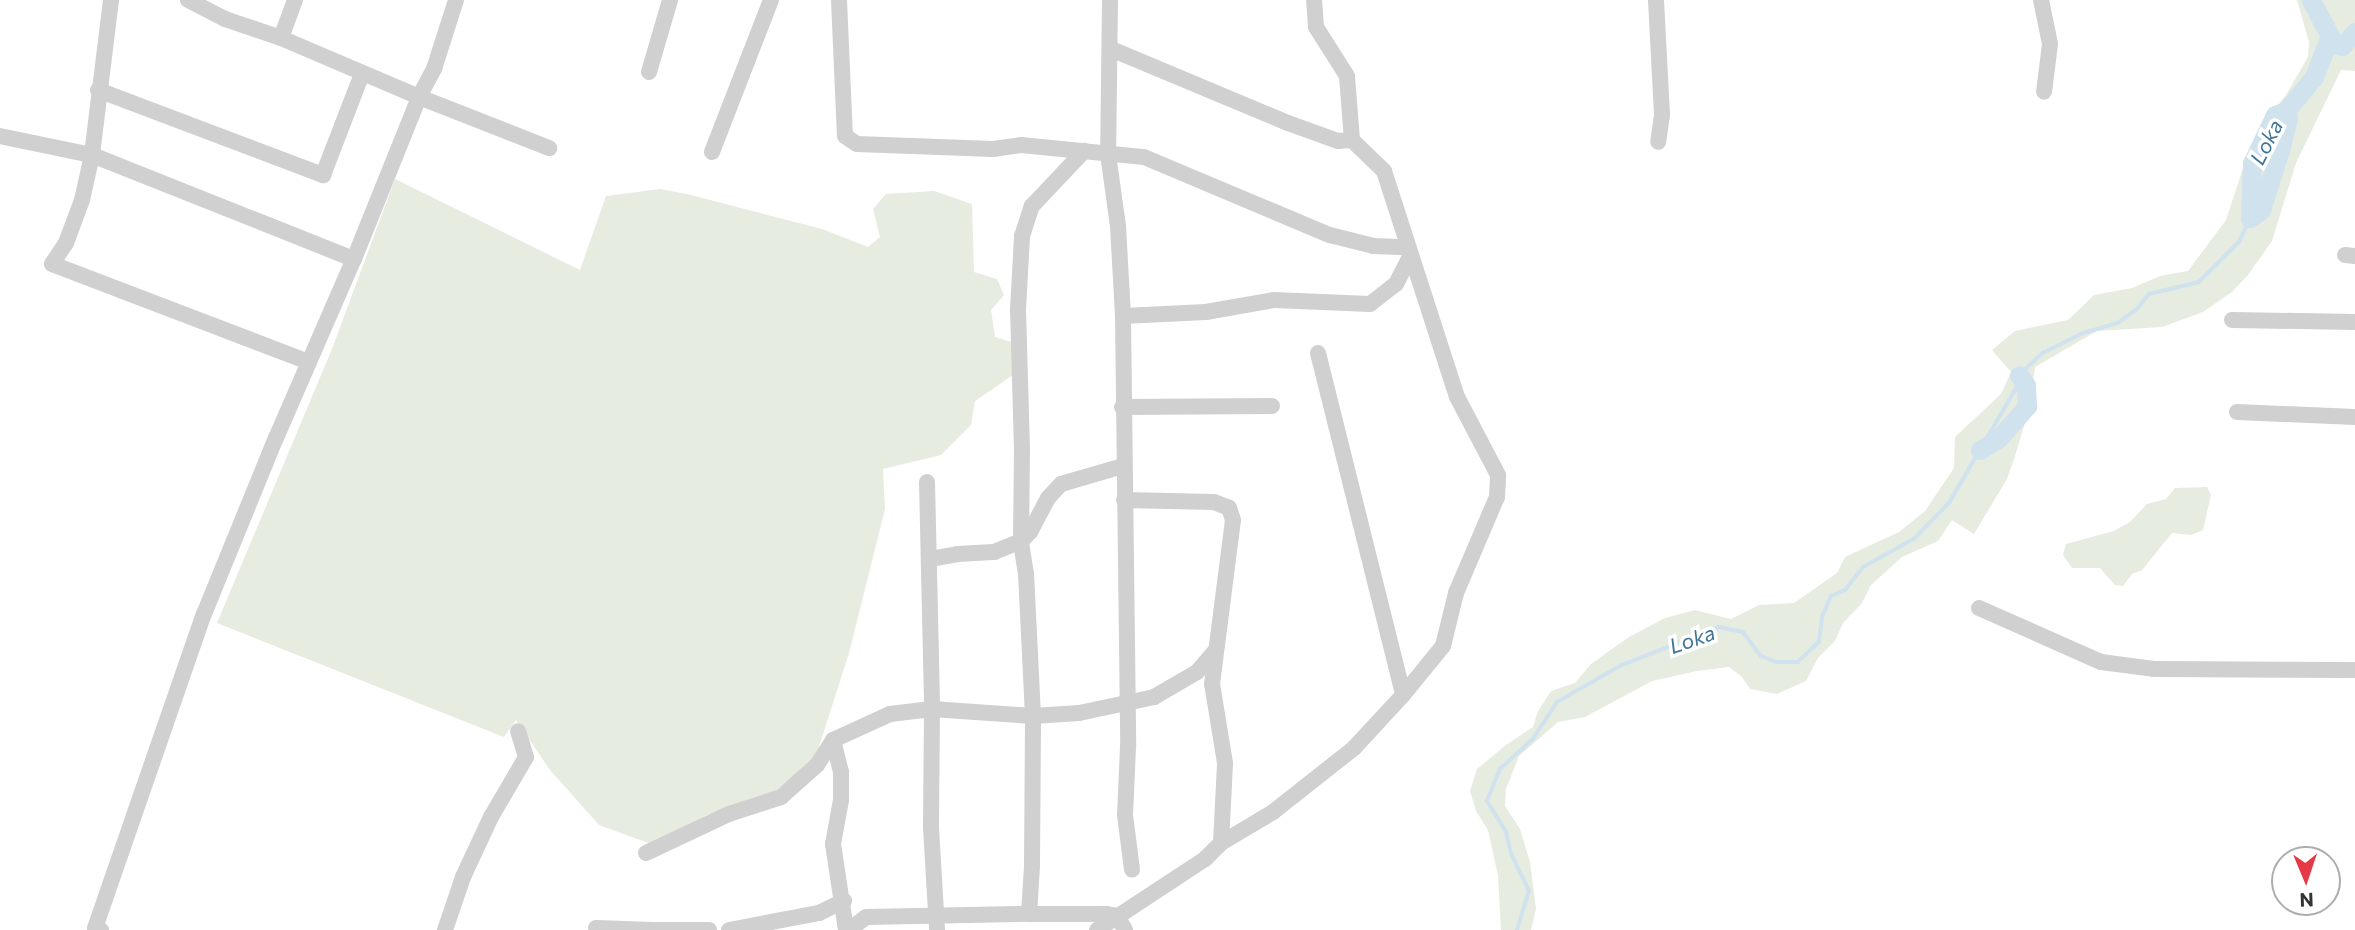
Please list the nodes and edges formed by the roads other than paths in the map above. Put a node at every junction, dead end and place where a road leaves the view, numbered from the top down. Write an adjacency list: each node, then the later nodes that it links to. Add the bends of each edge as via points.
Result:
1 (111, 0): 16 (street)
2 (188, 0): 12 (street, via 225,19)
3 (295, 0): 12 (street)
4 (456, 0): 18 (street, via 434,69)
5 (670, 0): 14 (street)
6 (771, 0): 24 (street)
7 (839, 0): 23 (street, via 845,136 858,144 993,149 1021,145)
8 (1110, 0): 13 (street)
9 (1314, 0): 20 (street, via 1317,27 1347,76)
10 (1656, 0): 21 (street, via 1662,116)
11 (2041, 0): 17 (street, via 2050,44)
12 (281, 38): 15 (street)
13 (1111, 49): 20 (street, via 1288,123 1338,141); 25 (street)
14 (649, 72)
15 (362, 74): 16 (street, via 323,176); 18 (street)
16 (98, 90): 26 (street)
17 (2044, 92)
18 (419, 97): 22 (street); 28 (street)
19 (0, 136): 26 (street)
20 (1352, 140): 27 (street, via 1384,171)
21 (1658, 142)
22 (549, 148)
23 (1084, 151): 25 (street); 41 (street, via 1032,206 1022,236 1018,310)
24 (712, 152)
25 (1108, 154): 27 (street, via 1144,157 1330,235); 29 (street)
26 (92, 155): 28 (street); 33 (street, via 82,200 66,243 52,264)
27 (1408, 251): 29 (street, via 1396,284 1370,304 1273,300 1206,312); 46 (street, via 1457,397 1498,475 1497,497 1456,593 1443,646)
28 (354, 259): 33 (street)
29 (1123, 316): 35 (street)
30 (2232, 320): 31 (street)
31 (2355, 322)
32 (1318, 353): 46 (street)
33 (309, 362): 60 (street, via 183,670 95,928)
34 (1272, 405): 35 (street)
35 (1122, 407): 38 (street)
36 (2237, 412): 37 (street)
37 (2355, 417)
38 (1123, 466): 40 (street); 41 (street, via 1061,484)
39 (927, 482): 42 (street)
40 (1124, 500): 44 (street, via 1214,502 1229,508 1233,520); 47 (street)
41 (1021, 541): 42 (street, via 995,552); 49 (street)
42 (930, 559): 48 (street)
43 (1979, 608): 45 (street, via 2101,662 2154,668)
44 (1215, 652): 47 (street, via 1197,671 1154,697); 52 (street, via 1212,684 1225,763)
45 (2355, 670)
46 (1403, 695): 52 (street, via 1353,748 1273,812)
47 (1127, 704): 49 (street); 54 (street, via 1125,815)
48 (932, 709): 49 (street); 51 (street, via 890,713); 57 (street, via 930,828)
49 (1033, 716): 56 (street)
50 (518, 731): 61 (street, via 526,757 468,865)
51 (833, 740): 53 (street, via 817,765 781,797 729,814); 55 (street, via 841,772 841,800 833,844)
52 (1221, 843): 58 (street)
53 (646, 853)
54 (1132, 870)
55 (844, 901): 64 (street, via 819,913); 65 (street)
56 (1029, 914): 57 (street); 58 (street)
57 (936, 923): 65 (street, via 866,916)
58 (1121, 923): 66 (street)
59 (596, 928): 62 (street)
60 (101, 930)
61 (445, 930)
62 (653, 930): 63 (street)
63 (709, 930)
64 (729, 930)
65 (848, 930)
66 (1097, 930)

